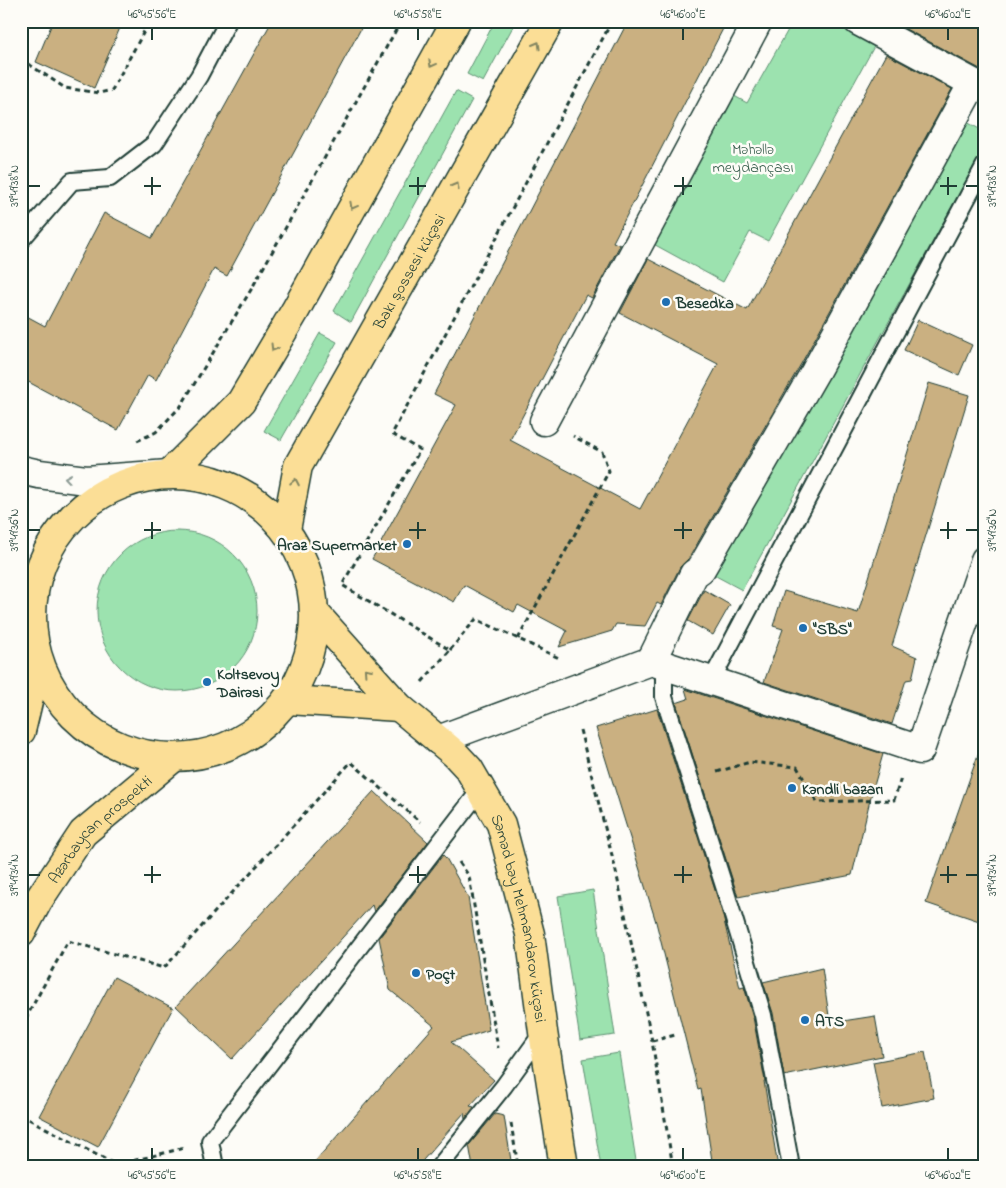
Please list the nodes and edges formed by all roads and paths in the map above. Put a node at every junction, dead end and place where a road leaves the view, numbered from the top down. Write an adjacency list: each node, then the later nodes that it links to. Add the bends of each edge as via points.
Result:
1 (228, 21): 12 (lane, via 199,76 154,144 110,178 72,181)
2 (401, 21): 14 (path, via 252,288 181,406 156,432)
3 (456, 21): 16 (main road, one-way to 16, via 295,312 241,402)
4 (550, 21): 17 (main road, Bakı şossesi küçəsi, one-way to 4, via 298,466)
5 (612, 21): 26 (path, via 392,434 420,450 342,585 450,650)
6 (758, 21): 13 (street)
7 (858, 21): 10 (street)
8 (147, 26): 9 (path, via 112,90 99,93 65,88)
9 (21, 59)
10 (979, 87): 24 (street, via 701,569 694,574)
11 (985, 165): 25 (lane)
12 (21, 240)
13 (544, 420): 22 (path, via 602,452 609,471)
14 (132, 444)
15 (21, 470): 16 (street, one-way to 15, via 86,480)
16 (169, 474): 17 (main road, via 213,479 254,499); 21 (main road, via 126,482 87,503 57,534 37,573)
17 (286, 530): 20 (main road, via 308,569)
18 (985, 560): 25 (street, via 920,750)
19 (21, 586): 21 (street)
20 (316, 614): 27 (main road, via 309,660); 28 (main road, Səməd bəy Mehmandarov küçəsi, one-way to 20)
21 (31, 616): 23 (main road)
22 (518, 639)
23 (38, 660): 30 (main road); 32 (main road, via 58,699 89,730 129,750)
24 (657, 663): 25 (street); 31 (street); 34 (lane, via 664,698)
25 (711, 681)
26 (419, 685)
27 (288, 700): 28 (main road); 32 (main road, via 256,731 216,751)
28 (400, 707): 31 (main road, Səməd bəy Mehmandarov küçəsi)
29 (580, 730): 41 (path, via 615,867)
30 (21, 732)
31 (438, 740): 35 (main road, Səməd bəy Mehmandarov küçəsi, via 469,769)
32 (172, 758): 37 (main road, Azərbaycan prospekti, via 83,833)
33 (903, 772): 34 (path, via 894,800 817,802 797,768 750,762)
34 (690, 781): 50 (lane, via 763,1015)
35 (481, 788): 36 (lane); 39 (main road, Səməd bəy Mehmandarov küçəsi, via 501,824 530,934)
36 (440, 841): 38 (path, via 351,762 164,968 68,941); 42 (path, via 469,876); 44 (lane)
37 (21, 933)
38 (21, 1027)
39 (543, 1032): 42 (lane); 48 (main road, Səməd bəy Mehmandarov küçəsi)
40 (675, 1035): 41 (path)
41 (652, 1041): 49 (path)
42 (504, 1086): 46 (lane); 47 (path)
43 (21, 1115): 44 (path, via 116,1165)
44 (210, 1141): 45 (lane)
45 (215, 1167)
46 (439, 1167)
47 (518, 1167)
48 (564, 1167)
49 (673, 1167)
50 (791, 1167)

